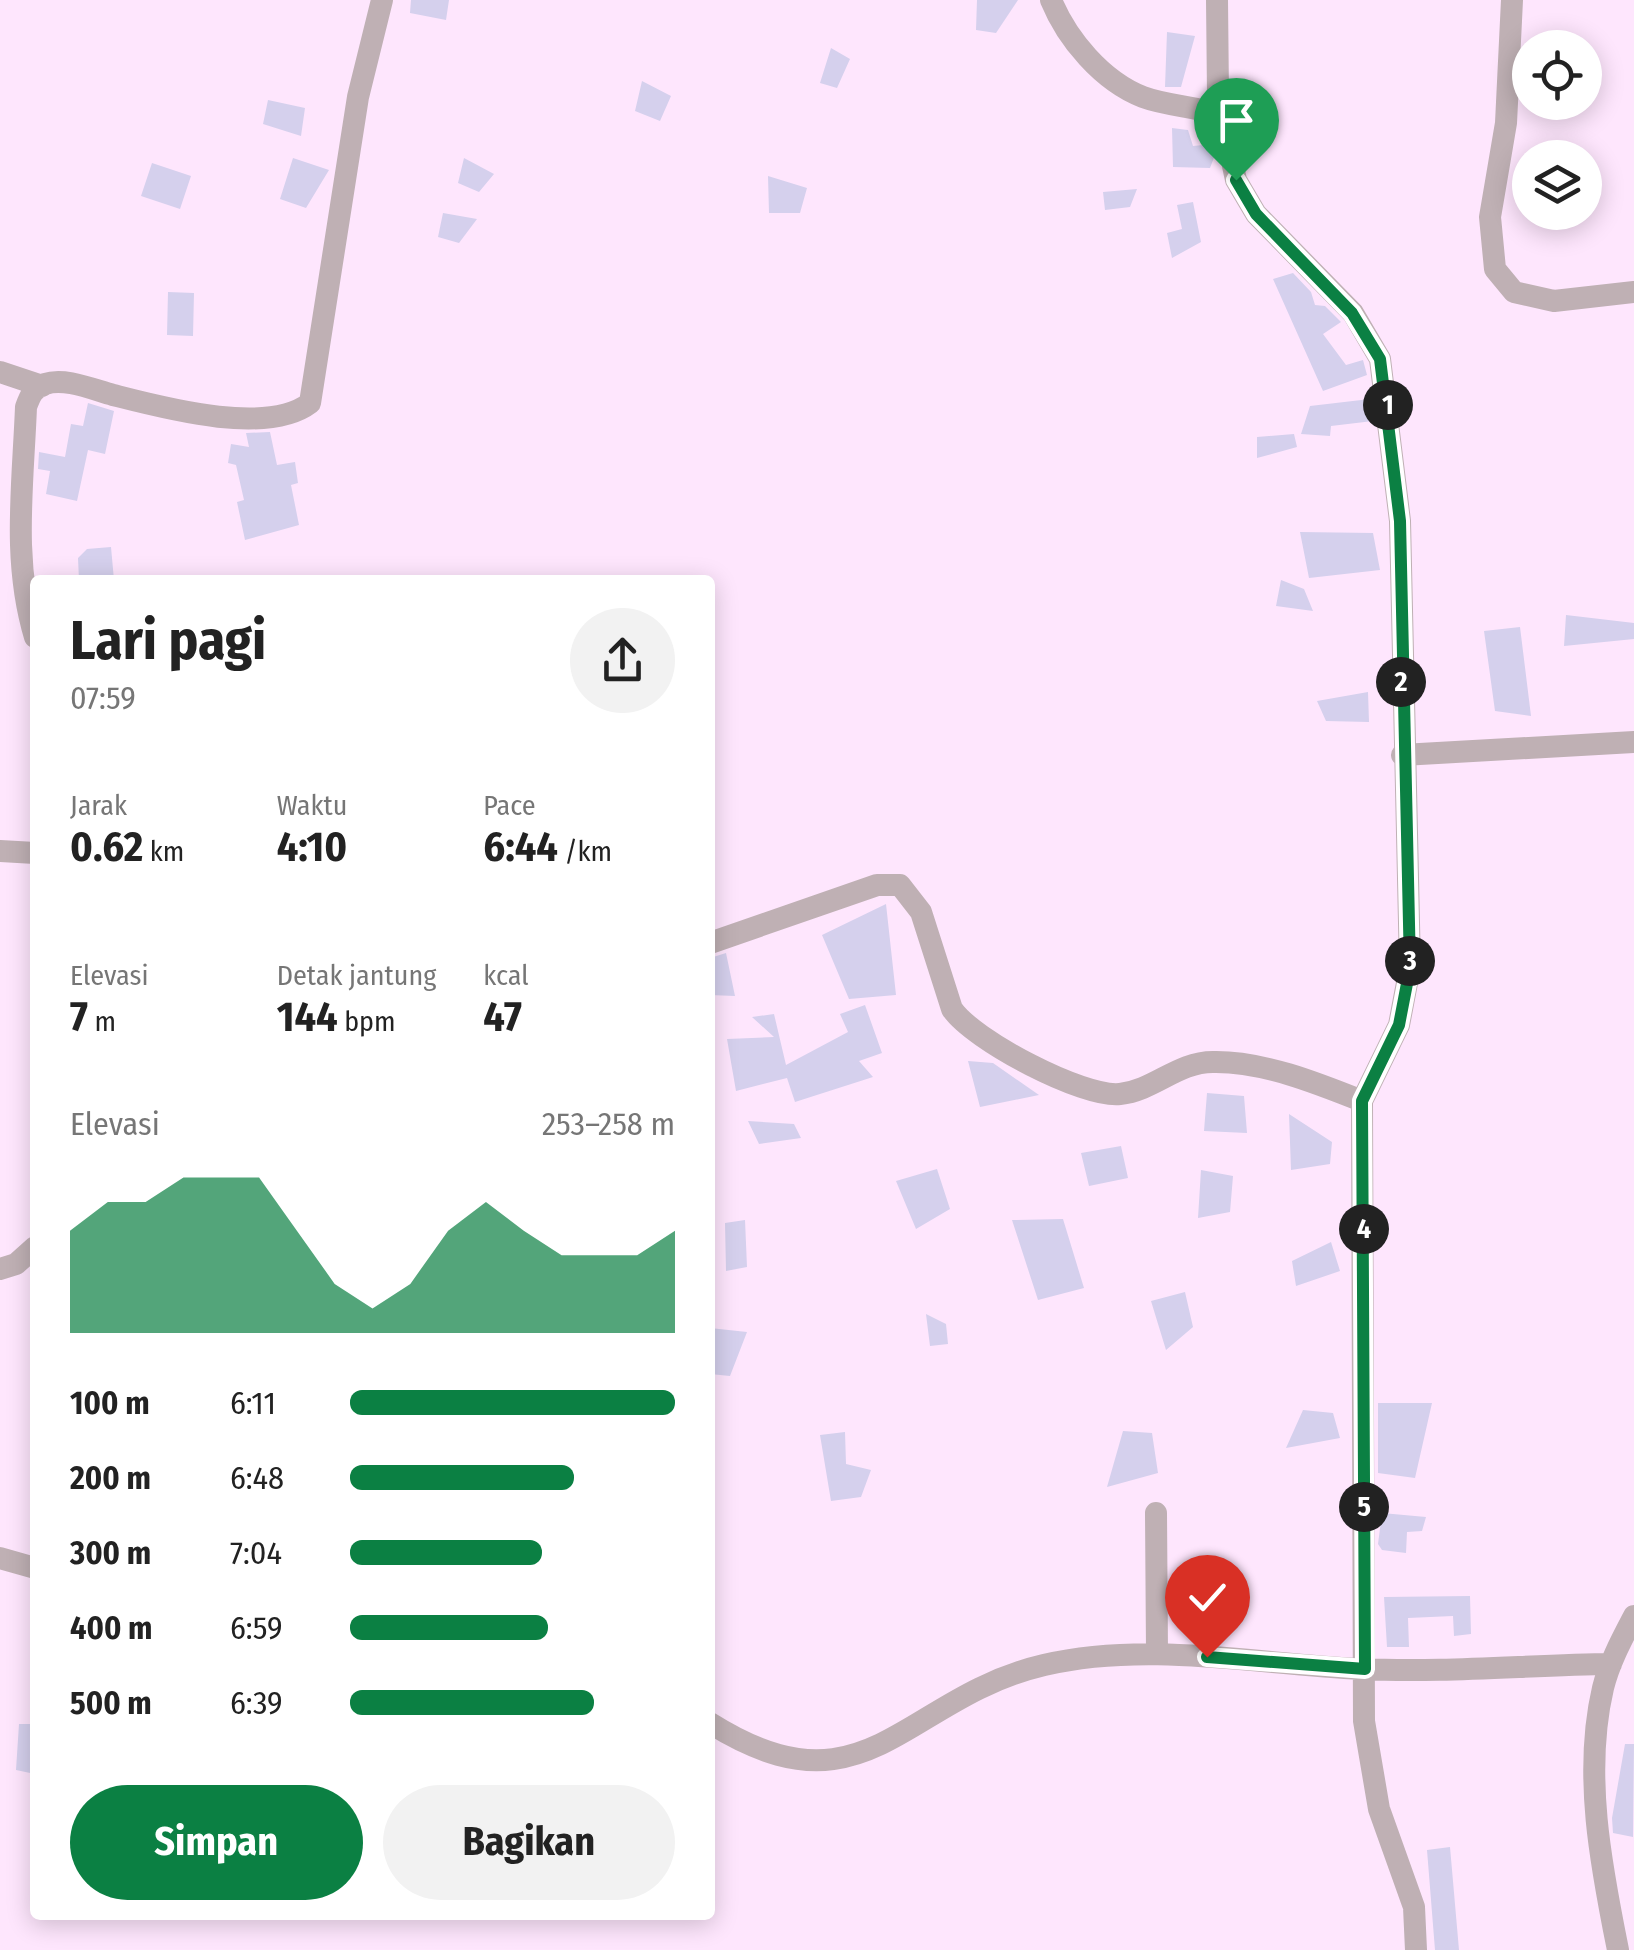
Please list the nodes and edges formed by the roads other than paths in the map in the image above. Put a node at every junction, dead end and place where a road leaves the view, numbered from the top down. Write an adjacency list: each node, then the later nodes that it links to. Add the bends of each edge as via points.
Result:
1 (382, 0): 8 (street, via 358,97 310,403 287,417 252,420 66,383)
2 (1052, 0): 5 (street, via 1090,60 1112,80 1145,98)
3 (1217, 0): 5 (street)
4 (1512, 0): 6 (street, via 1506,123 1490,217 1495,269 1514,292 1554,301)
5 (1220, 114): 12 (street, via 1236,180 1256,214 1352,313 1380,359 1400,521)
6 (1634, 292)
7 (0, 372): 8 (street)
8 (42, 386): 9 (street, via 26,407)
9 (10, 580): 10 (street)
10 (30, 626)
11 (1634, 742): 12 (street)
12 (1402, 755): 16 (street, via 1408,984 1399,1025)
13 (0, 851): 14 (street)
14 (30, 853)
15 (715, 941): 16 (street, via 877,885 900,885 920,912 959,1020 998,1048 1104,1094 1131,1092 1187,1064 1212,1062)
16 (1362, 1101): 25 (street)
17 (30, 1251): 18 (street)
18 (0, 1269)
19 (1156, 1513): 23 (street)
20 (0, 1558): 21 (street)
21 (30, 1567)
22 (1634, 1616): 24 (street)
23 (1157, 1652): 25 (street); 26 (street, via 1038,1666 984,1685 894,1737 832,1761 782,1757)
24 (1611, 1664): 25 (street); 28 (street, via 1598,1713 1596,1798 1600,1862)
25 (1365, 1669): 27 (street, via 1371,1780 1408,1883)
26 (715, 1724)
27 (1416, 1950)
28 (1618, 1950)

